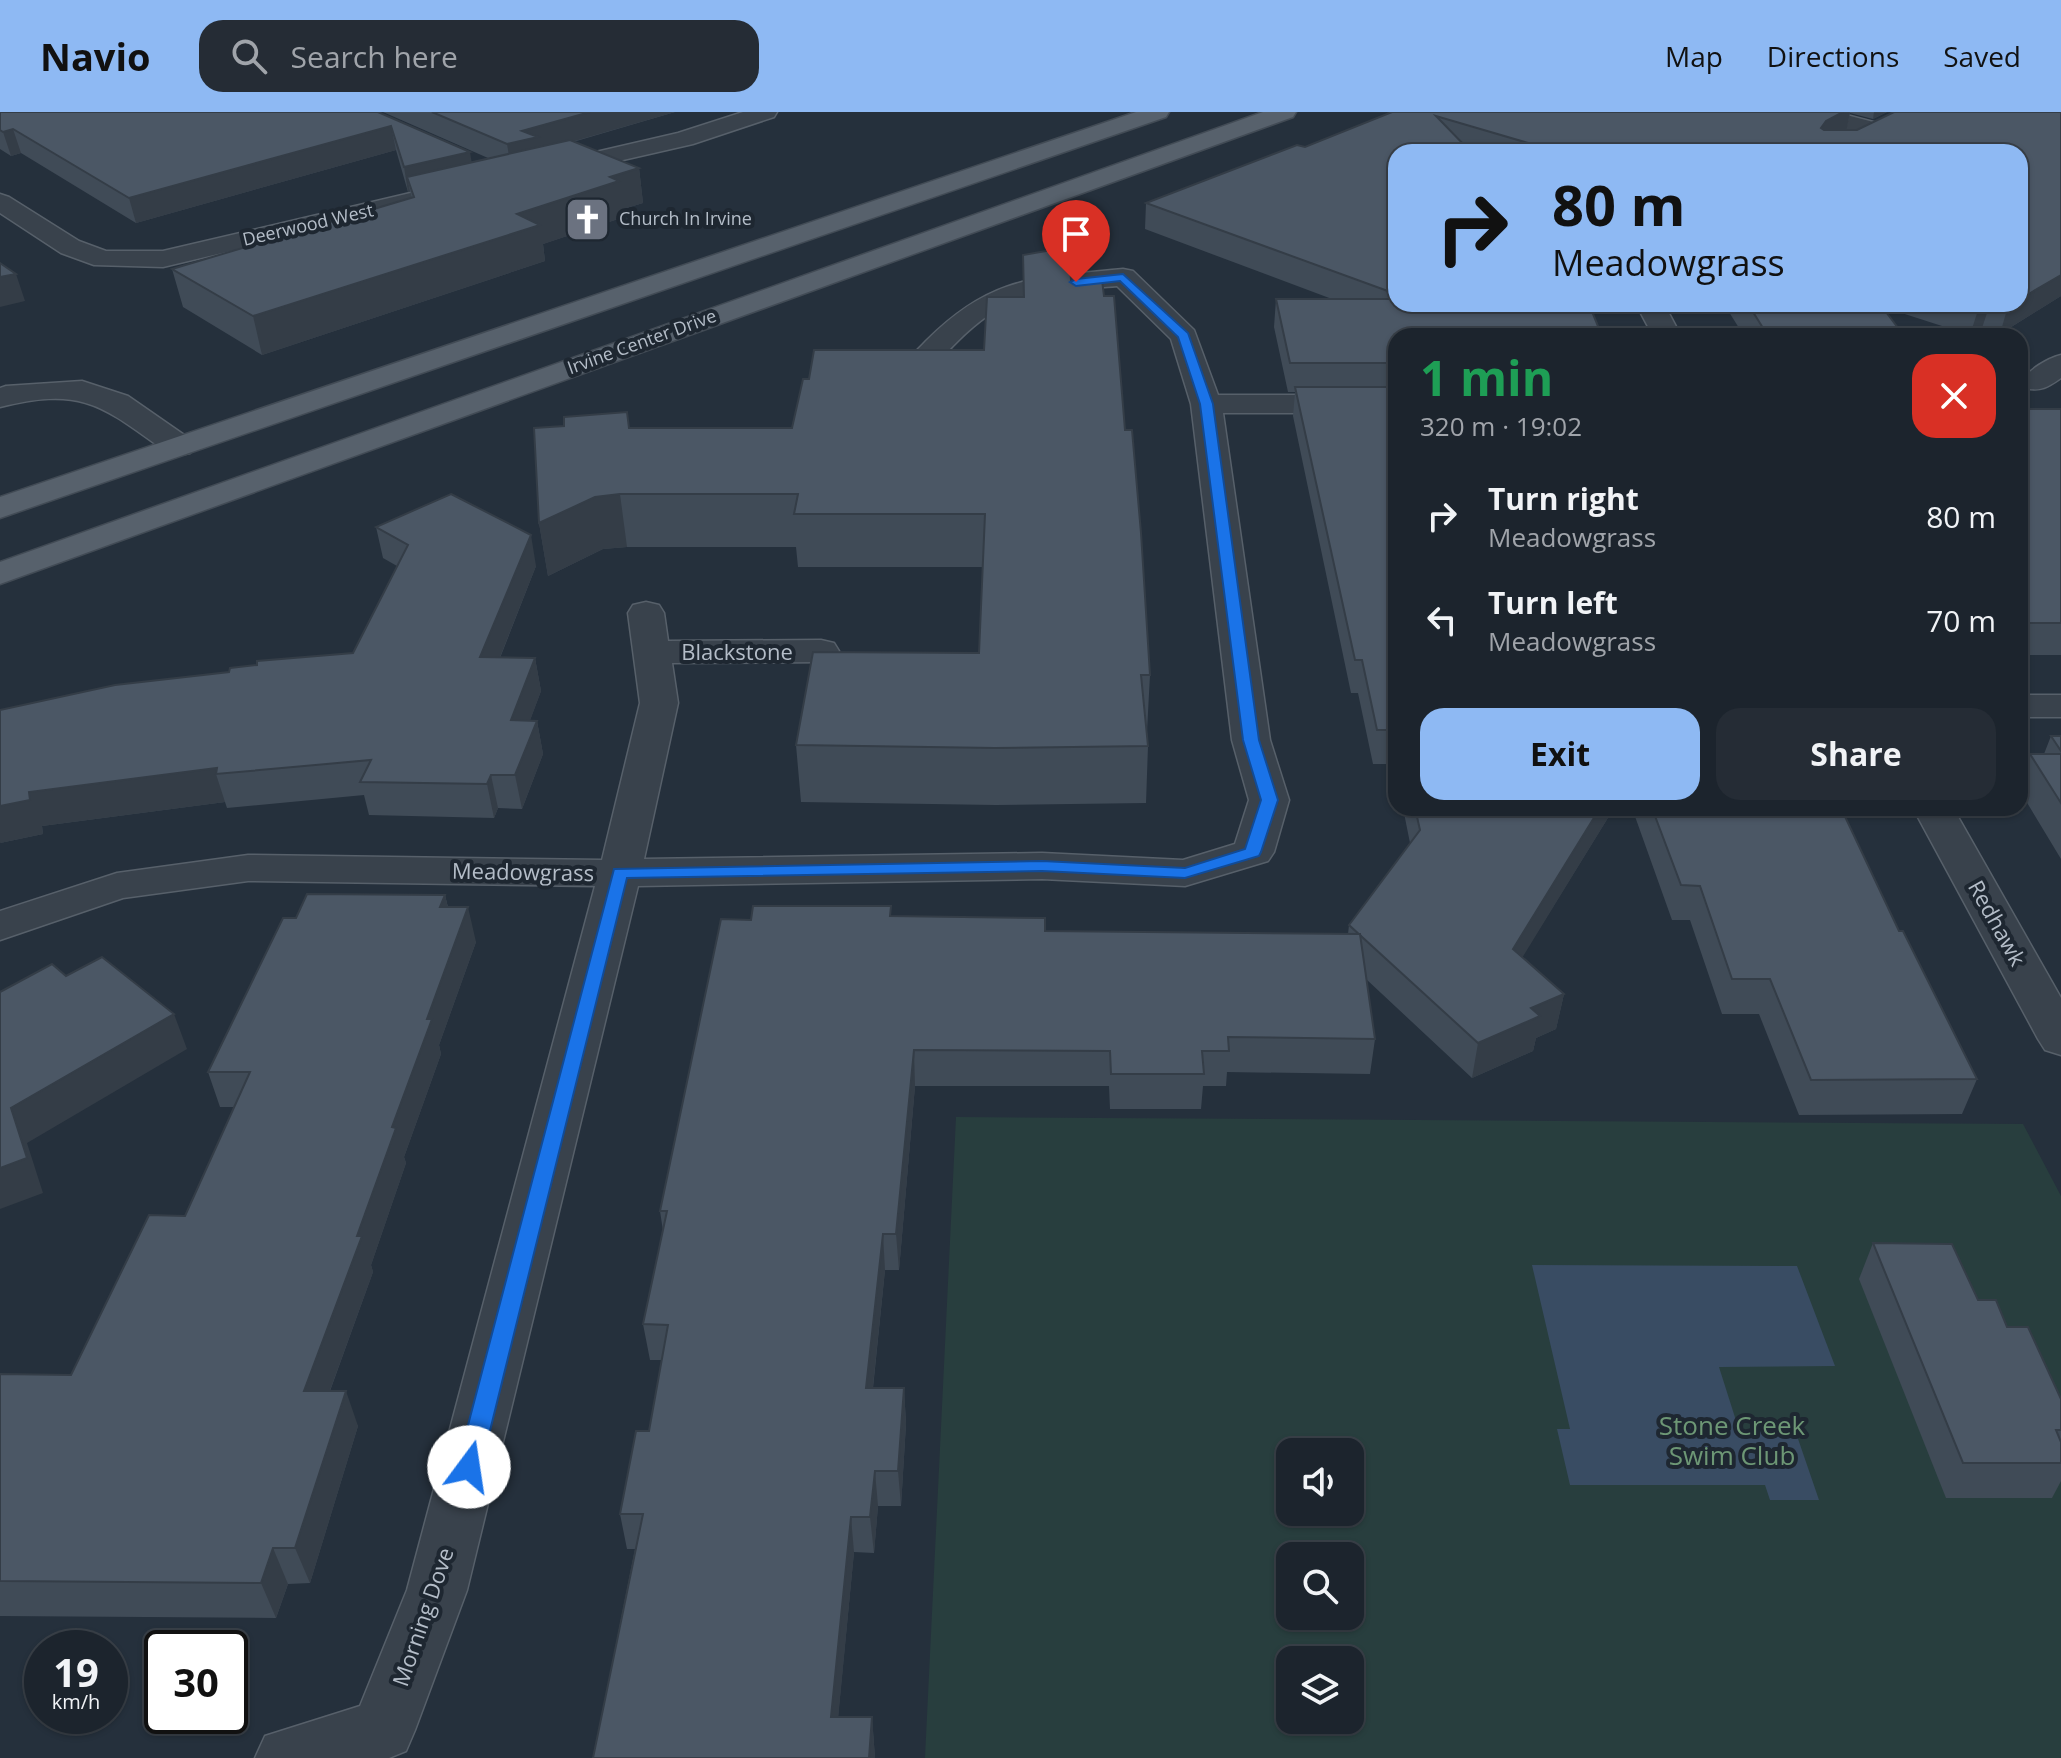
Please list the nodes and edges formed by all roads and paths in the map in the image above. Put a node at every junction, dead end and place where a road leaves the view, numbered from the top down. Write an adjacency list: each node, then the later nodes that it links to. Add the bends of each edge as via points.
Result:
1 (766, 112): 8 (street, via 685,139)
2 (1158, 112): 17 (main road)
3 (1285, 112): 19 (main road, Irvine Center Drive)
4 (1808, 112): 6 (street)
5 (1900, 118): 6 (street)
6 (1877, 130): 7 (street)
7 (1848, 144)
8 (522, 176)
9 (447, 193): 10 (street, Deerwood West, via 163,259 103,259 70,247)
10 (0, 202)
11 (2061, 364): 13 (street)
12 (907, 377): 15 (street, Meadowgrass, via 970,315 992,301 1017,290 1123,277 1184,336)
13 (2036, 382)
14 (0, 398): 17 (street, via 17,392 82,390 117,402)
15 (1206, 404): 16 (street); 25 (street, Meadowgrass, via 1251,740 1269,800 1253,852 1185,873 1042,866)
16 (1388, 404)
17 (179, 446): 18 (main road)
18 (0, 508)
19 (0, 574)
20 (650, 632): 21 (street, Blackstone); 25 (street, Morning Dove, via 659,703)
21 (821, 651)
22 (2028, 706): 23 (street)
23 (2061, 706)
24 (1937, 816): 27 (street, Redhawk)
25 (620, 873): 26 (street, Meadowgrass, via 248,868 117,886); 28 (street, Morning Dove, via 437,1590 383,1730)
26 (0, 926)
27 (2061, 1039)
28 (288, 1758)

